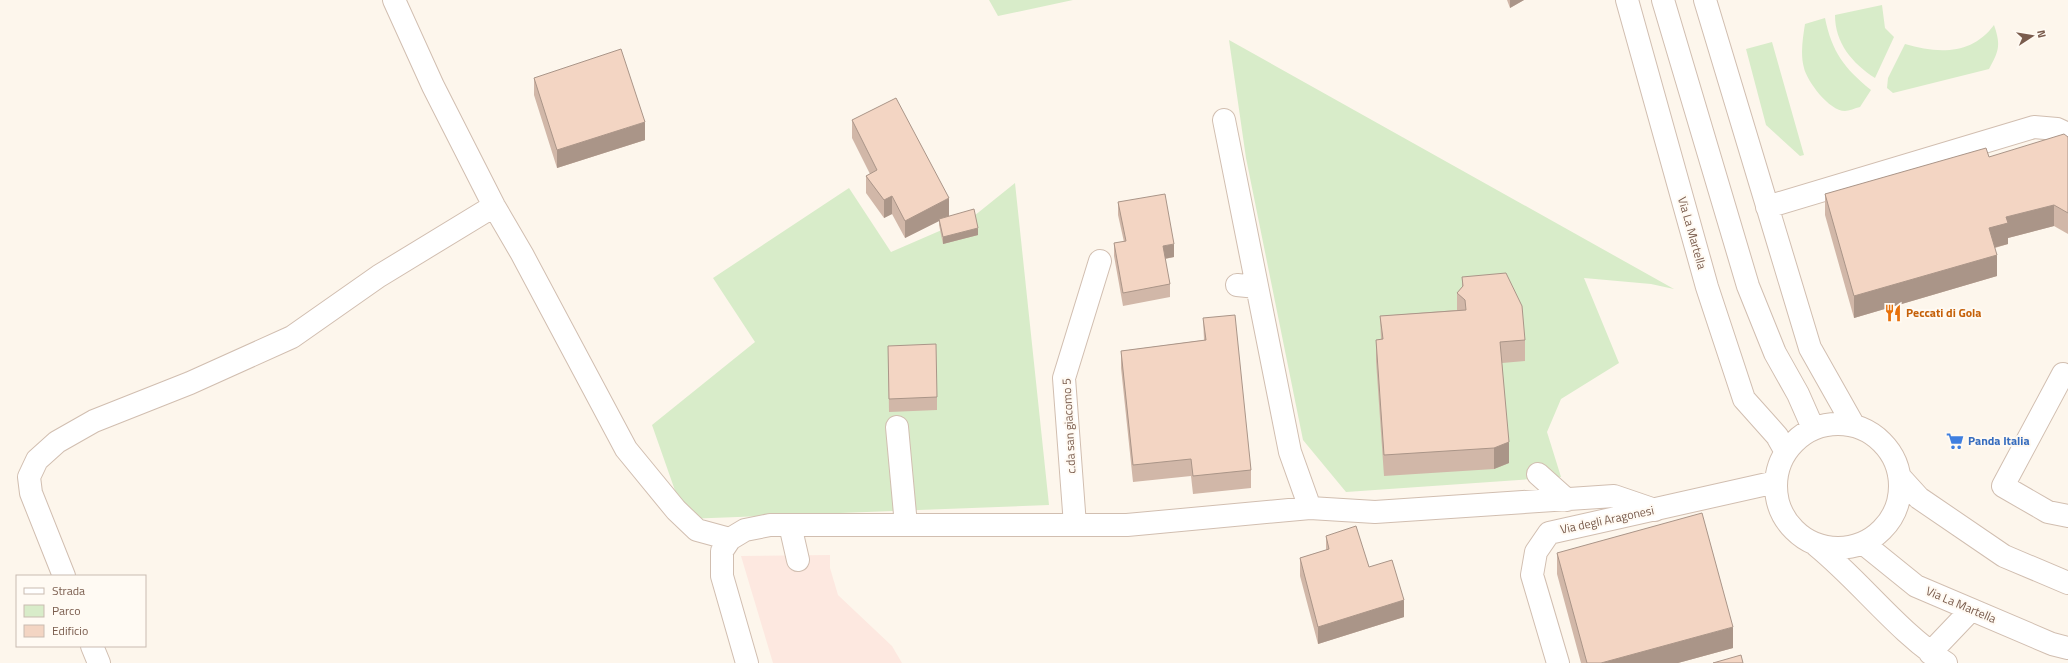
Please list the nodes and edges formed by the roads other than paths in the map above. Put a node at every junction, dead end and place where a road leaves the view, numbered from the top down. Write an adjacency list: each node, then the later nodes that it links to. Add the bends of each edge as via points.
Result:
1 (394, 0): 7 (street, via 432,86)
2 (1627, 0): 14 (street, Via La Martella, via 1707,287 1744,399 1777,436)
3 (1663, 0): 13 (street, via 1748,286 1775,353)
4 (1706, 0): 8 (street)
5 (1224, 120): 19 (street, via 1247,286 1290,452)
6 (2068, 134): 8 (street, via 2057,129 2034,127)
7 (494, 206): 25 (street, via 626,448 676,510 697,530); 29 (street, via 379,276 292,337 190,383 94,421 57,442 37,460 29,477 30,493)
8 (1767, 207): 11 (street, via 1810,348)
9 (1100, 261): 24 (street, c.da san giacomo 5, via 1064,378)
10 (2068, 377): 21 (street, via 2063,374 2003,486 2048,512)
11 (1854, 426): 13 (street, via 1837,423); 16 (street, via 1862,427 1882,441 1896,461)
12 (897, 427): 23 (street)
13 (1813, 428): 14 (street, via 1793,442)
14 (1786, 452): 17 (street, via 1779,463)
15 (1538, 474): 18 (street)
16 (1899, 476): 27 (street, via 1901,486 1897,510); 31 (street, via 1919,498 2004,556)
17 (1776, 482): 20 (street, Via degli Aragonesi); 26 (street, via 1780,511 1794,532)
18 (1567, 500): 19 (street, via 1375,512); 20 (street, via 1614,496)
19 (1310, 508): 24 (street, via 1127,525)
20 (1655, 510): 38 (street, Via degli Aragonesi, via 1550,533 1536,552 1532,575)
21 (2068, 516)
22 (790, 525): 23 (street); 25 (street, via 770,525 745,530); 28 (street)
23 (906, 525): 24 (street)
24 (1075, 525)
25 (730, 539): 37 (street, via 722,551 722,576)
26 (1817, 546): 27 (street, via 1839,550); 30 (street)
27 (1870, 549): 30 (street); 32 (street, Via La Martella, via 1916,586)
28 (798, 560)
29 (64, 575)
30 (1853, 580): 35 (street)
31 (2068, 583)
32 (1970, 610): 34 (street, Via La Martella, via 2052,644); 35 (street)
33 (92, 647): 36 (street)
34 (2068, 648)
35 (1938, 658)
36 (100, 663)
37 (747, 663)
38 (1558, 663)

